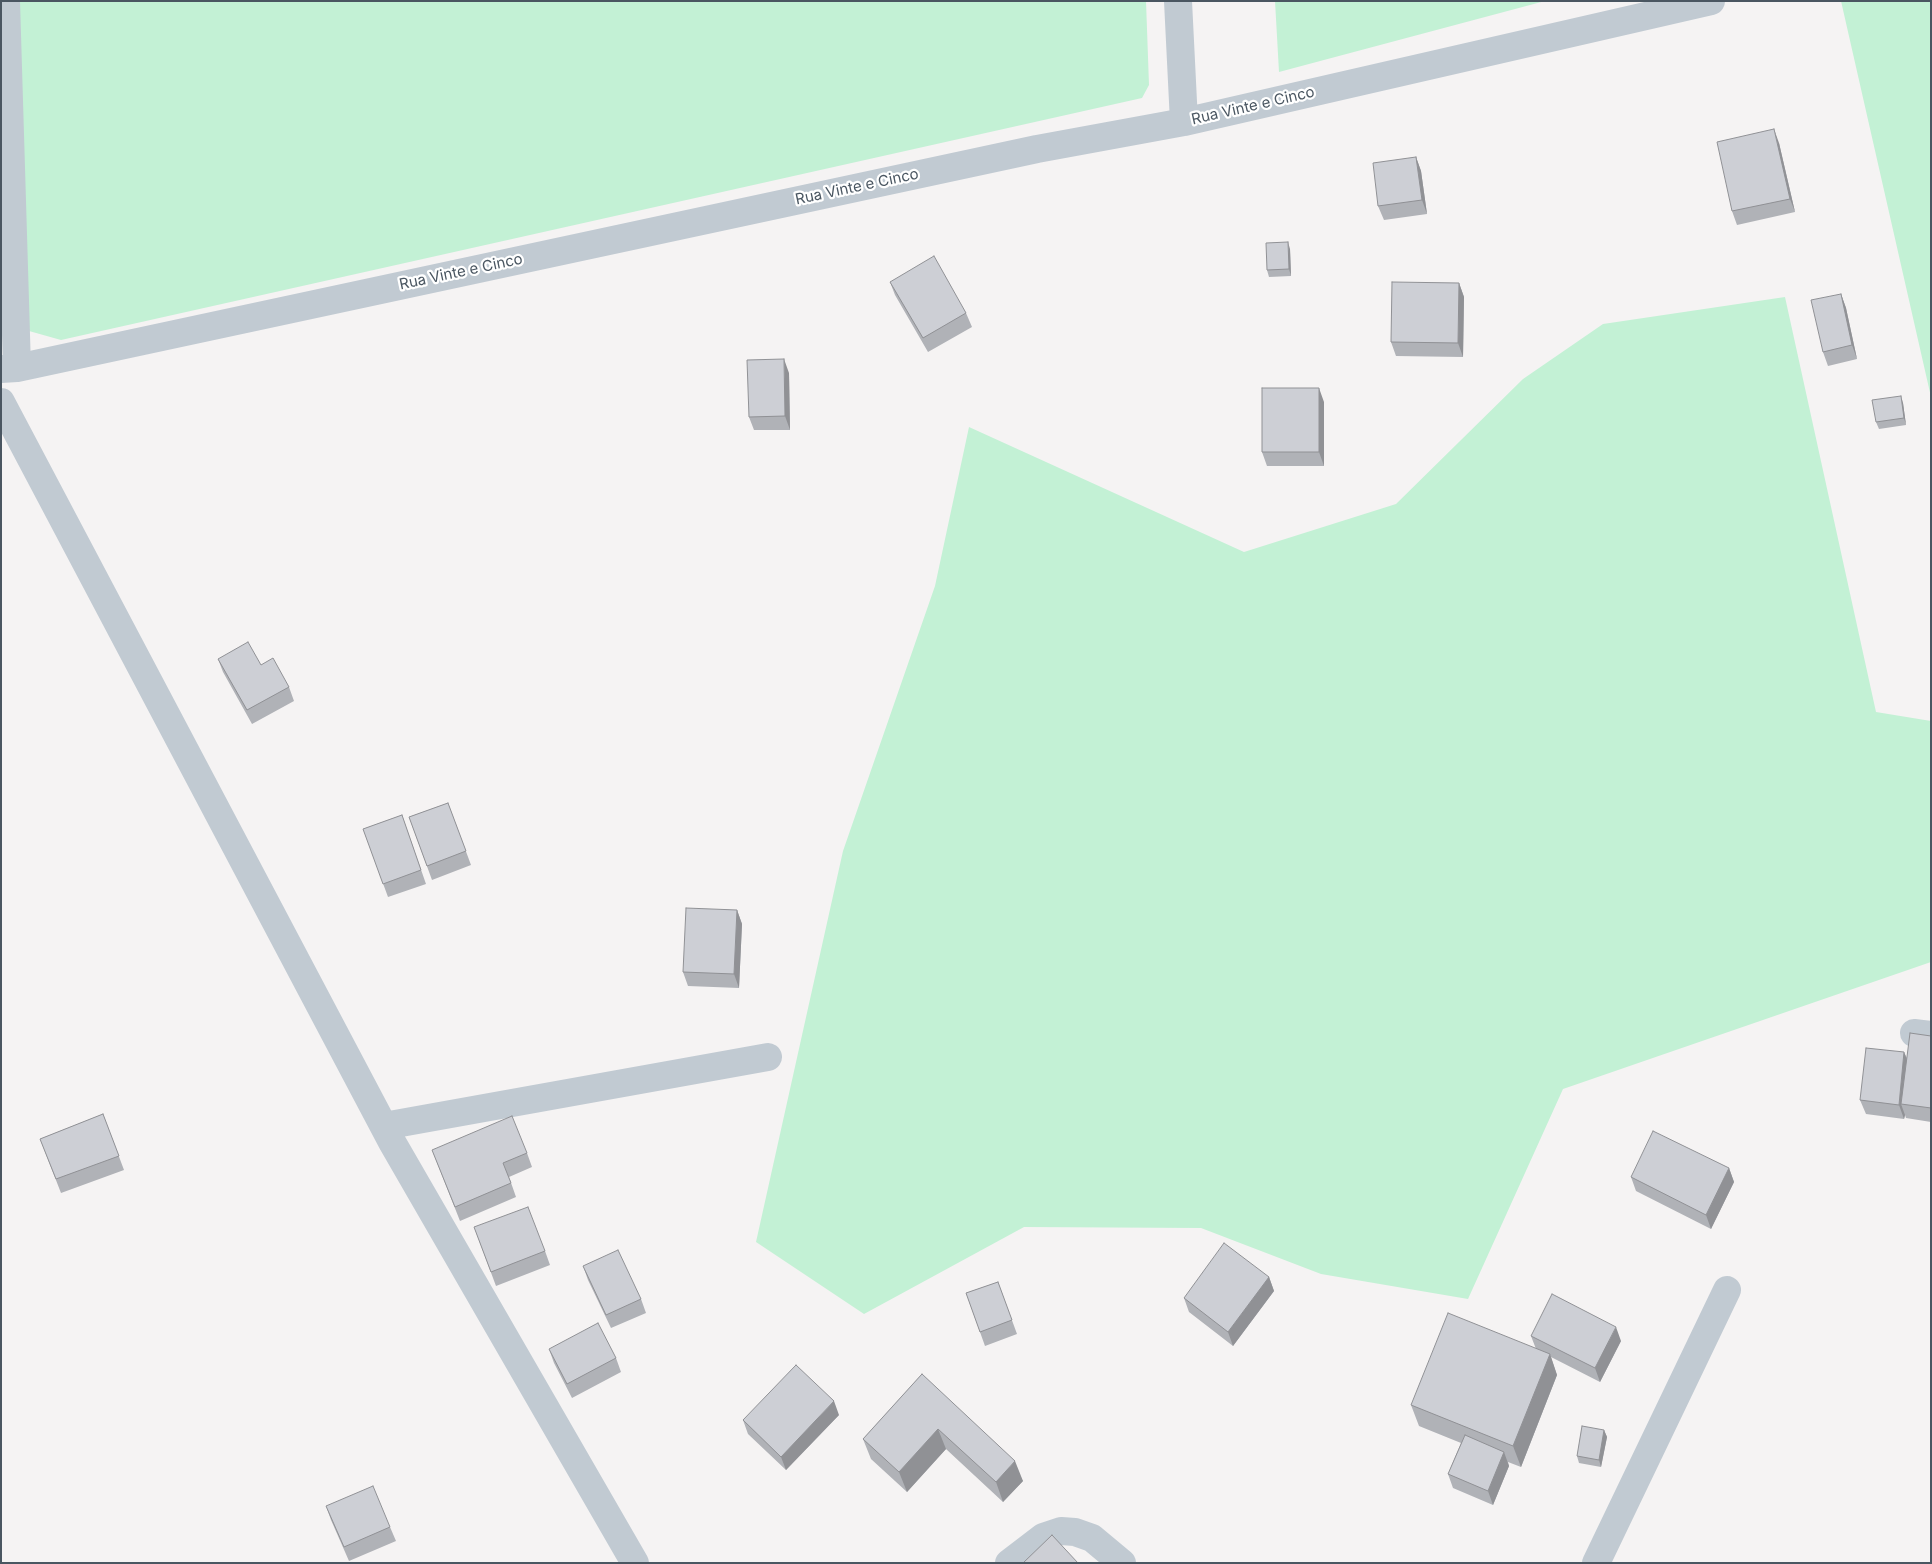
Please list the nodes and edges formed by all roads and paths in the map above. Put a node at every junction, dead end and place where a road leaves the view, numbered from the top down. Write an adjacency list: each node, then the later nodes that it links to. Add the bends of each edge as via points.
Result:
1 (6, 1): 5 (street)
2 (1178, 1): 4 (street)
3 (1711, 1): 4 (street, Rua Vinte e Cinco)
4 (1184, 122): 5 (street, Rua Vinte e Cinco, via 1036,149)
5 (9, 369)
6 (1, 402): 8 (street)
7 (768, 1057): 8 (street)
8 (384, 1126): 10 (street)
9 (1728, 1290): 13 (street)
10 (635, 1563)
11 (1009, 1563): 12 (street, via 1043,1537 1061,1531 1092,1538)
12 (1122, 1563)
13 (1596, 1563)

